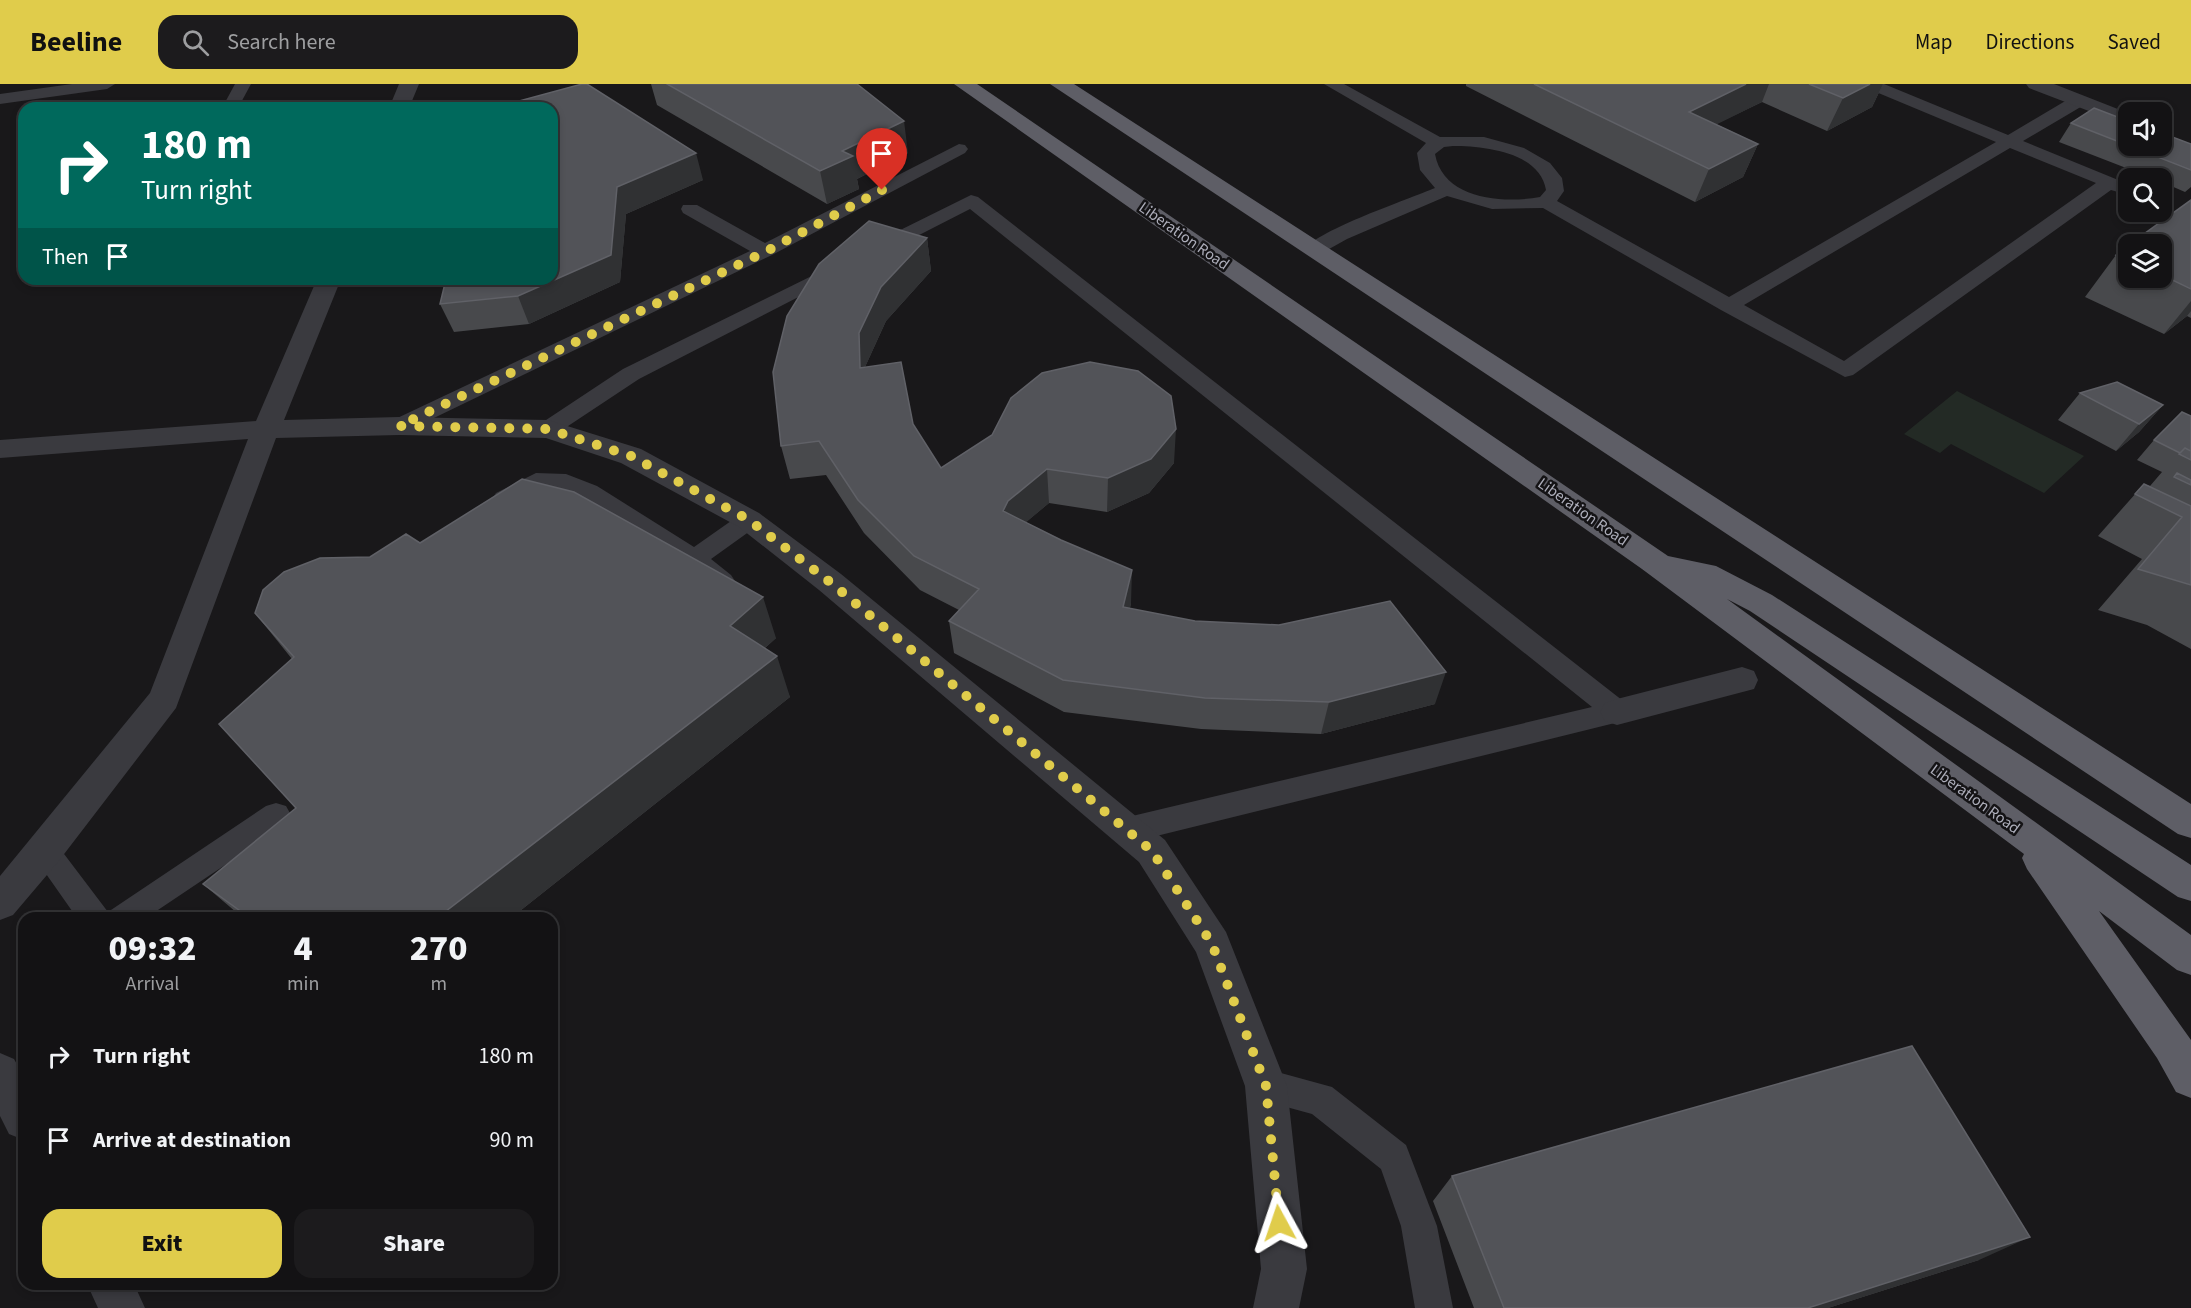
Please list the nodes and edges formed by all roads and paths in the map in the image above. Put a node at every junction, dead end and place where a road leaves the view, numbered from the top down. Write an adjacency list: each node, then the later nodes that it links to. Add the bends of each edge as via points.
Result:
1 (107, 84): 9 (lane)
2 (243, 84): 12 (lane)
3 (409, 84): 13 (street)
4 (964, 84): 34 (highway, Liberation Road)
5 (1060, 84): 23 (highway)
6 (1332, 84): 16 (lane)
7 (1870, 84): 15 (lane)
8 (2036, 84): 11 (street)
9 (79, 86): 10 (lane)
10 (0, 99)
11 (2078, 101): 14 (street); 15 (lane)
12 (233, 102)
13 (402, 102)
14 (2118, 116)
15 (2008, 140): 18 (lane); 26 (lane)
16 (1438, 143): 20 (lane, via 1426,153 1425,166); 21 (lane, via 1485,142 1534,161 1552,177 1555,191)
17 (959, 149): 24 (lane)
18 (2110, 182): 19 (lane); 26 (lane, via 1845,370)
19 (2118, 186)
20 (1448, 189): 21 (lane, via 1497,205 1527,207); 23 (lane)
21 (1546, 202): 26 (lane)
22 (690, 209): 24 (lane)
23 (1315, 249): 39 (highway)
24 (765, 252): 27 (lane)
25 (327, 285): 28 (street)
26 (1728, 306)
27 (399, 426): 28 (street); 29 (street)
28 (267, 429): 30 (street); 42 (street, via 164,699)
29 (548, 429): 32 (street, via 631,456); 37 (lane, via 631,374 971,201)
30 (0, 449)
31 (484, 511): 33 (lane, via 536,481 566,482 589,492)
32 (749, 520): 33 (lane); 40 (street, via 830,582)
33 (694, 559): 35 (lane)
34 (1653, 561): 41 (highway, Liberation Road); 43 (highway, via 1705,574 1761,603)
35 (743, 598)
36 (1742, 680): 37 (street)
37 (1617, 712): 40 (lane)
38 (276, 815): 46 (lane)
39 (2187, 819)
40 (1128, 830): 50 (street, via 1152,851 1212,944)
41 (2023, 834): 47 (highway, Liberation Road); 49 (highway, via 2172,1044)
42 (45, 851): 44 (street); 45 (lane)
43 (2191, 885)
44 (0, 903)
45 (91, 912)
46 (129, 912)
47 (2191, 957)
48 (0, 1073): 51 (street)
49 (2191, 1078)
50 (1266, 1086): 54 (street, via 1284,1269); 55 (lane, via 1320,1099 1394,1157 1419,1226)
51 (18, 1108)
52 (113, 1290): 53 (street)
53 (122, 1308)
54 (1276, 1308)
55 (1434, 1308)

